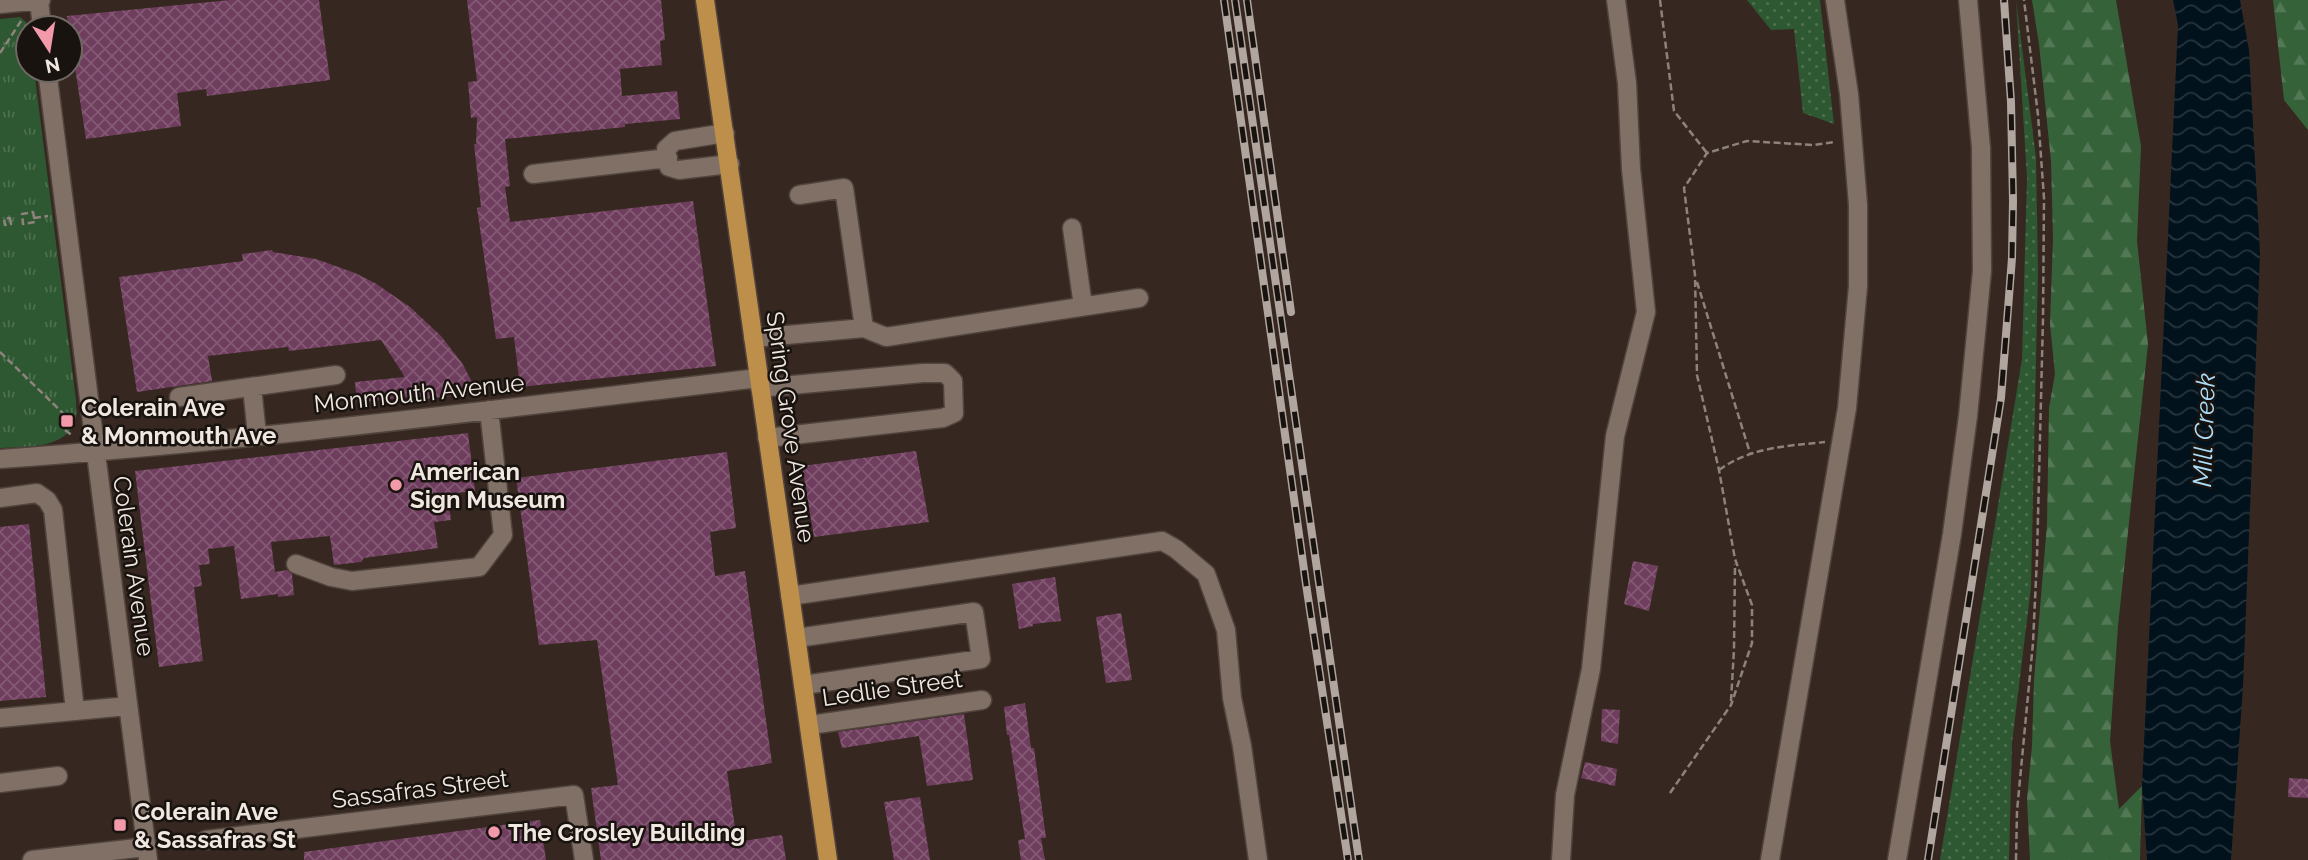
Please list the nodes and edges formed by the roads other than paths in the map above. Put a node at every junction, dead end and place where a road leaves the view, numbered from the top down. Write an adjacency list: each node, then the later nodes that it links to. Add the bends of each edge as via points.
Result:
1 (39, 0): 6 (street)
2 (705, 0): 8 (main road, Spring Grove Avenue)
3 (1616, 0): 45 (street, via 1628,83 1631,169 1646,313 1615,436 1591,669 1565,795)
4 (1835, 0): 46 (street, via 1853,139 1857,286 1847,408)
5 (1968, 0): 47 (street, via 1980,148 1982,271 1969,416)
6 (0, 4)
7 (49, 84): 25 (street, Colerain Avenue)
8 (725, 133): 9 (street, via 675,141 666,149); 10 (main road, Spring Grove Avenue)
9 (668, 158): 10 (street, via 669,167 679,170); 11 (street)
10 (730, 164): 17 (main road, Spring Grove Avenue)
11 (533, 174)
12 (799, 195): 16 (street, via 844,188)
13 (1072, 228): 15 (street)
14 (1139, 298): 15 (street)
15 (1083, 306): 16 (street, via 886,337)
16 (864, 328): 17 (street)
17 (753, 338): 19 (main road, Spring Grove Avenue)
18 (336, 375): 20 (street)
19 (759, 383): 22 (street, Monmouth Avenue); 24 (main road, Spring Grove Avenue); 24 (street, Monmouth Avenue, via 923,373 945,373 953,381 954,413 943,418)
20 (252, 387): 21 (street); 23 (street)
21 (179, 397)
22 (489, 410): 23 (street, Monmouth Avenue); 28 (street, via 503,535 479,567 352,581)
23 (257, 435): 25 (street, Monmouth Avenue)
24 (767, 438): 29 (main road, Spring Grove Avenue)
25 (95, 453): 26 (street, Monmouth Avenue); 33 (street, Colerain Avenue)
26 (0, 459)
27 (0, 498): 34 (street, via 37,493 53,510)
28 (296, 564)
29 (790, 596): 30 (main road, Spring Grove Avenue); 44 (street, via 1162,541 1206,574 1226,630)
30 (797, 638): 31 (main road, Spring Grove Avenue); 31 (street, via 974,612 978,635 981,659)
31 (804, 685): 36 (main road, Spring Grove Avenue)
32 (982, 700): 36 (street, Ledlie Street)
33 (128, 706): 34 (street); 40 (street, Colerain Avenue)
34 (75, 711): 35 (street)
35 (0, 718)
36 (810, 725): 43 (main road, Spring Grove Avenue)
37 (58, 776): 38 (street)
38 (0, 783)
39 (206, 840): 42 (street, Sassafras Street, via 574,795)
40 (147, 854): 41 (street)
41 (32, 860)
42 (584, 860)
43 (828, 860)
44 (1258, 860)
45 (1560, 860)
46 (1770, 860)
47 (1897, 860)

